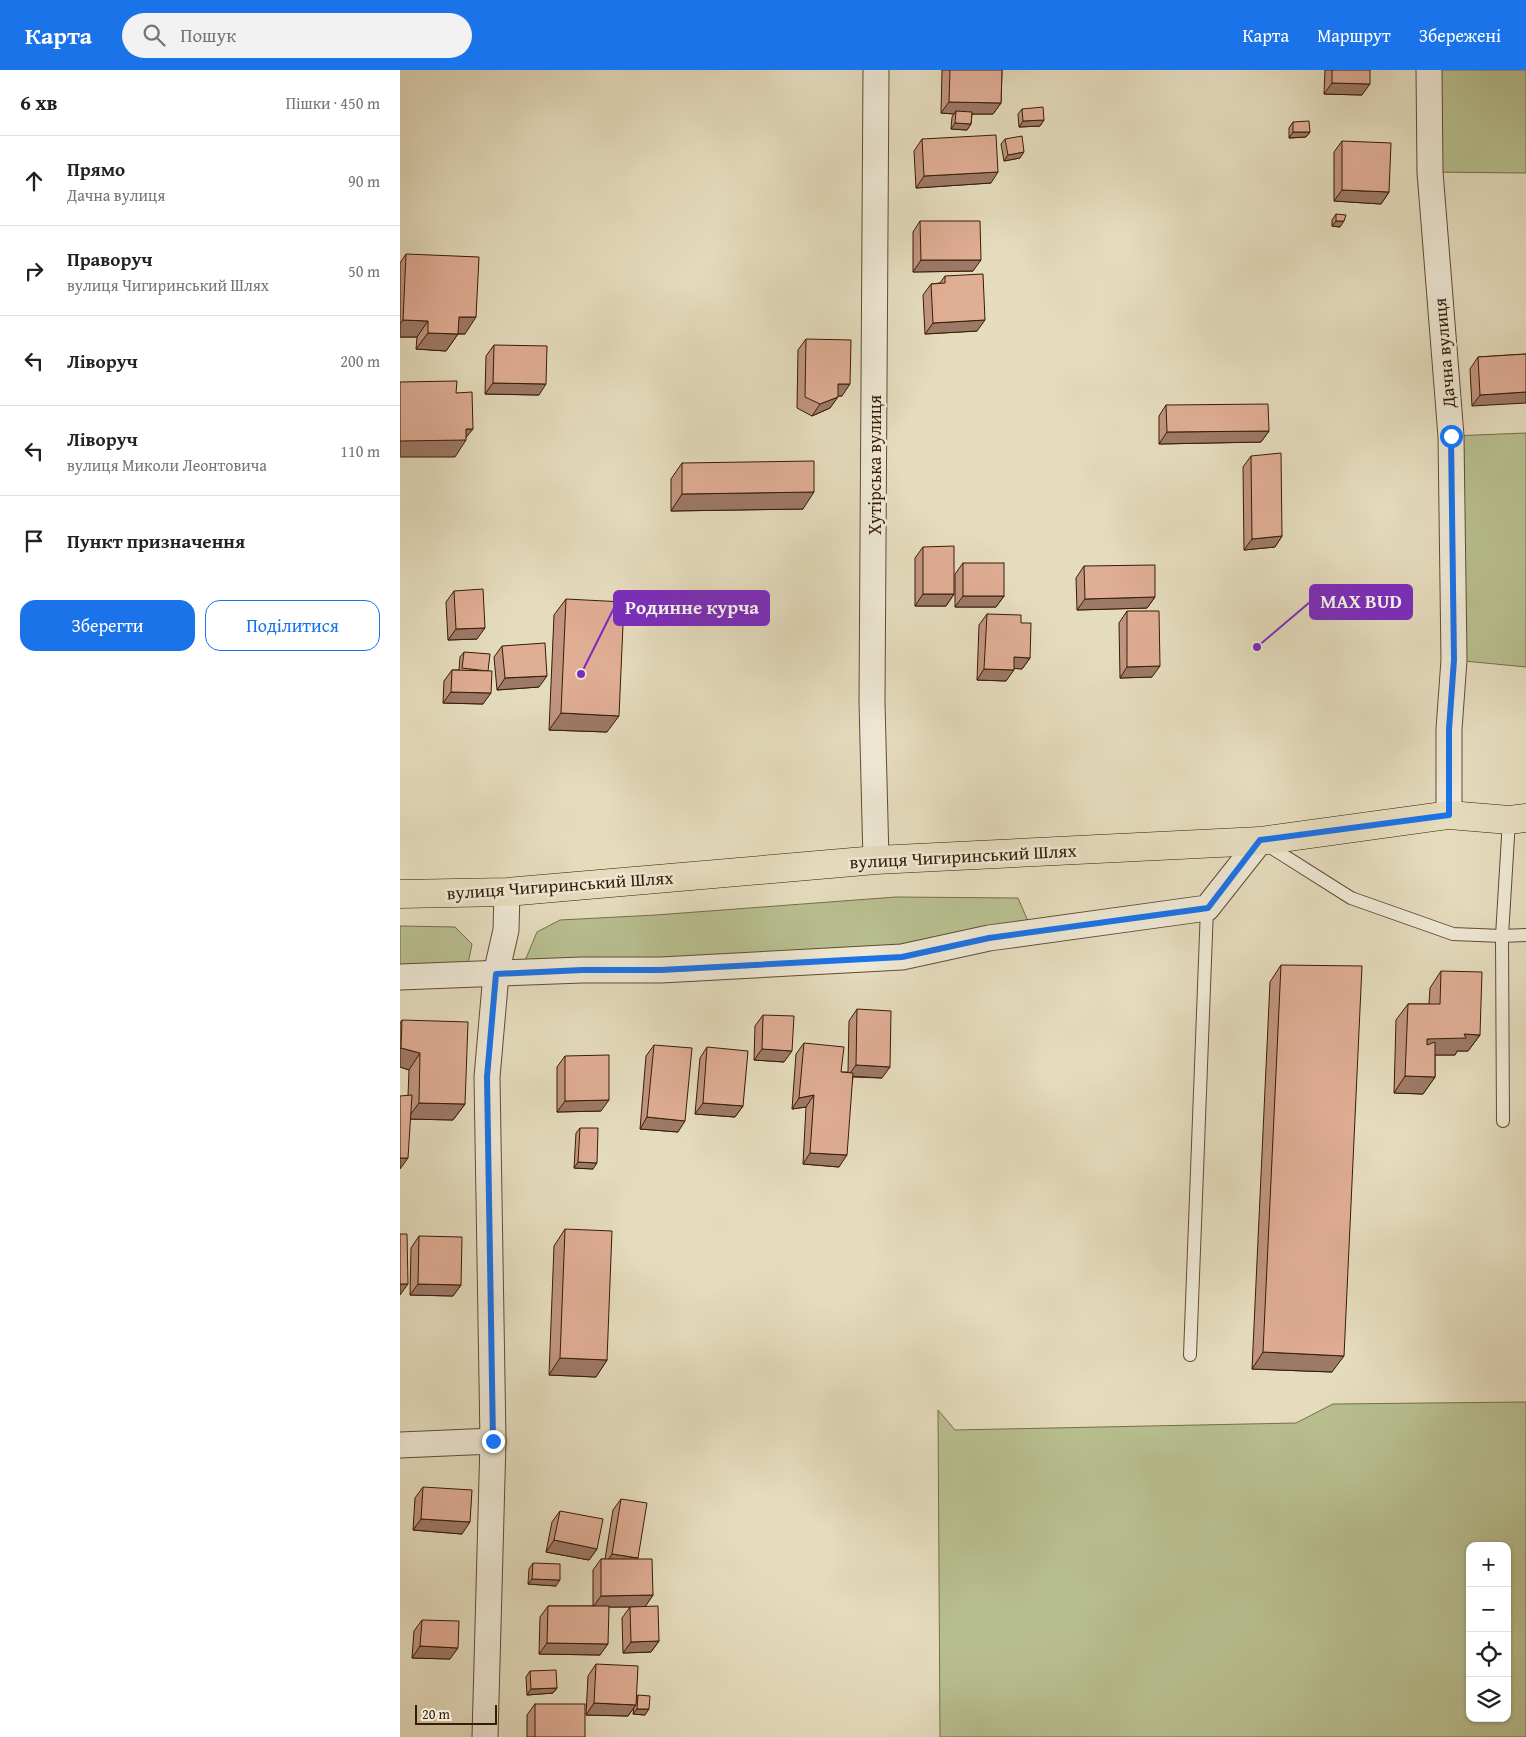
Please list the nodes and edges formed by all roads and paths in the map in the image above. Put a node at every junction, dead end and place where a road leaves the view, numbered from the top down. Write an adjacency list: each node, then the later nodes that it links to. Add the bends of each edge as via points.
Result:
1 (876, 70): 6 (street, Хутірська вулиця, via 872,702)
2 (1429, 70): 3 (street, Дачна вулиця, via 1430,172 1451,436 1454,660 1449,729)
3 (1449, 815): 4 (main road, вулиця Чигиринський Шлях); 5 (main road, вулиця Чигиринський Шлях)
4 (1517, 819): 11 (lane)
5 (1260, 840): 6 (main road, вулиця Чигиринський Шлях); 9 (street); 11 (lane, via 1350,898 1452,934)
6 (876, 860): 7 (main road, вулиця Чигиринський Шлях)
7 (507, 892): 8 (main road, вулиця Чигиринський Шлях); 12 (street, via 506,930)
8 (400, 894)
9 (1208, 908): 12 (street, via 989,938 902,957 661,970); 15 (lane)
10 (1526, 935): 11 (lane)
11 (1502, 936): 14 (lane)
12 (496, 974): 13 (street); 16 (street, via 487,1077)
13 (400, 977)
14 (1504, 1121)
15 (1190, 1355)
16 (493, 1441): 17 (street); 18 (street)
17 (400, 1445)
18 (485, 1737)

